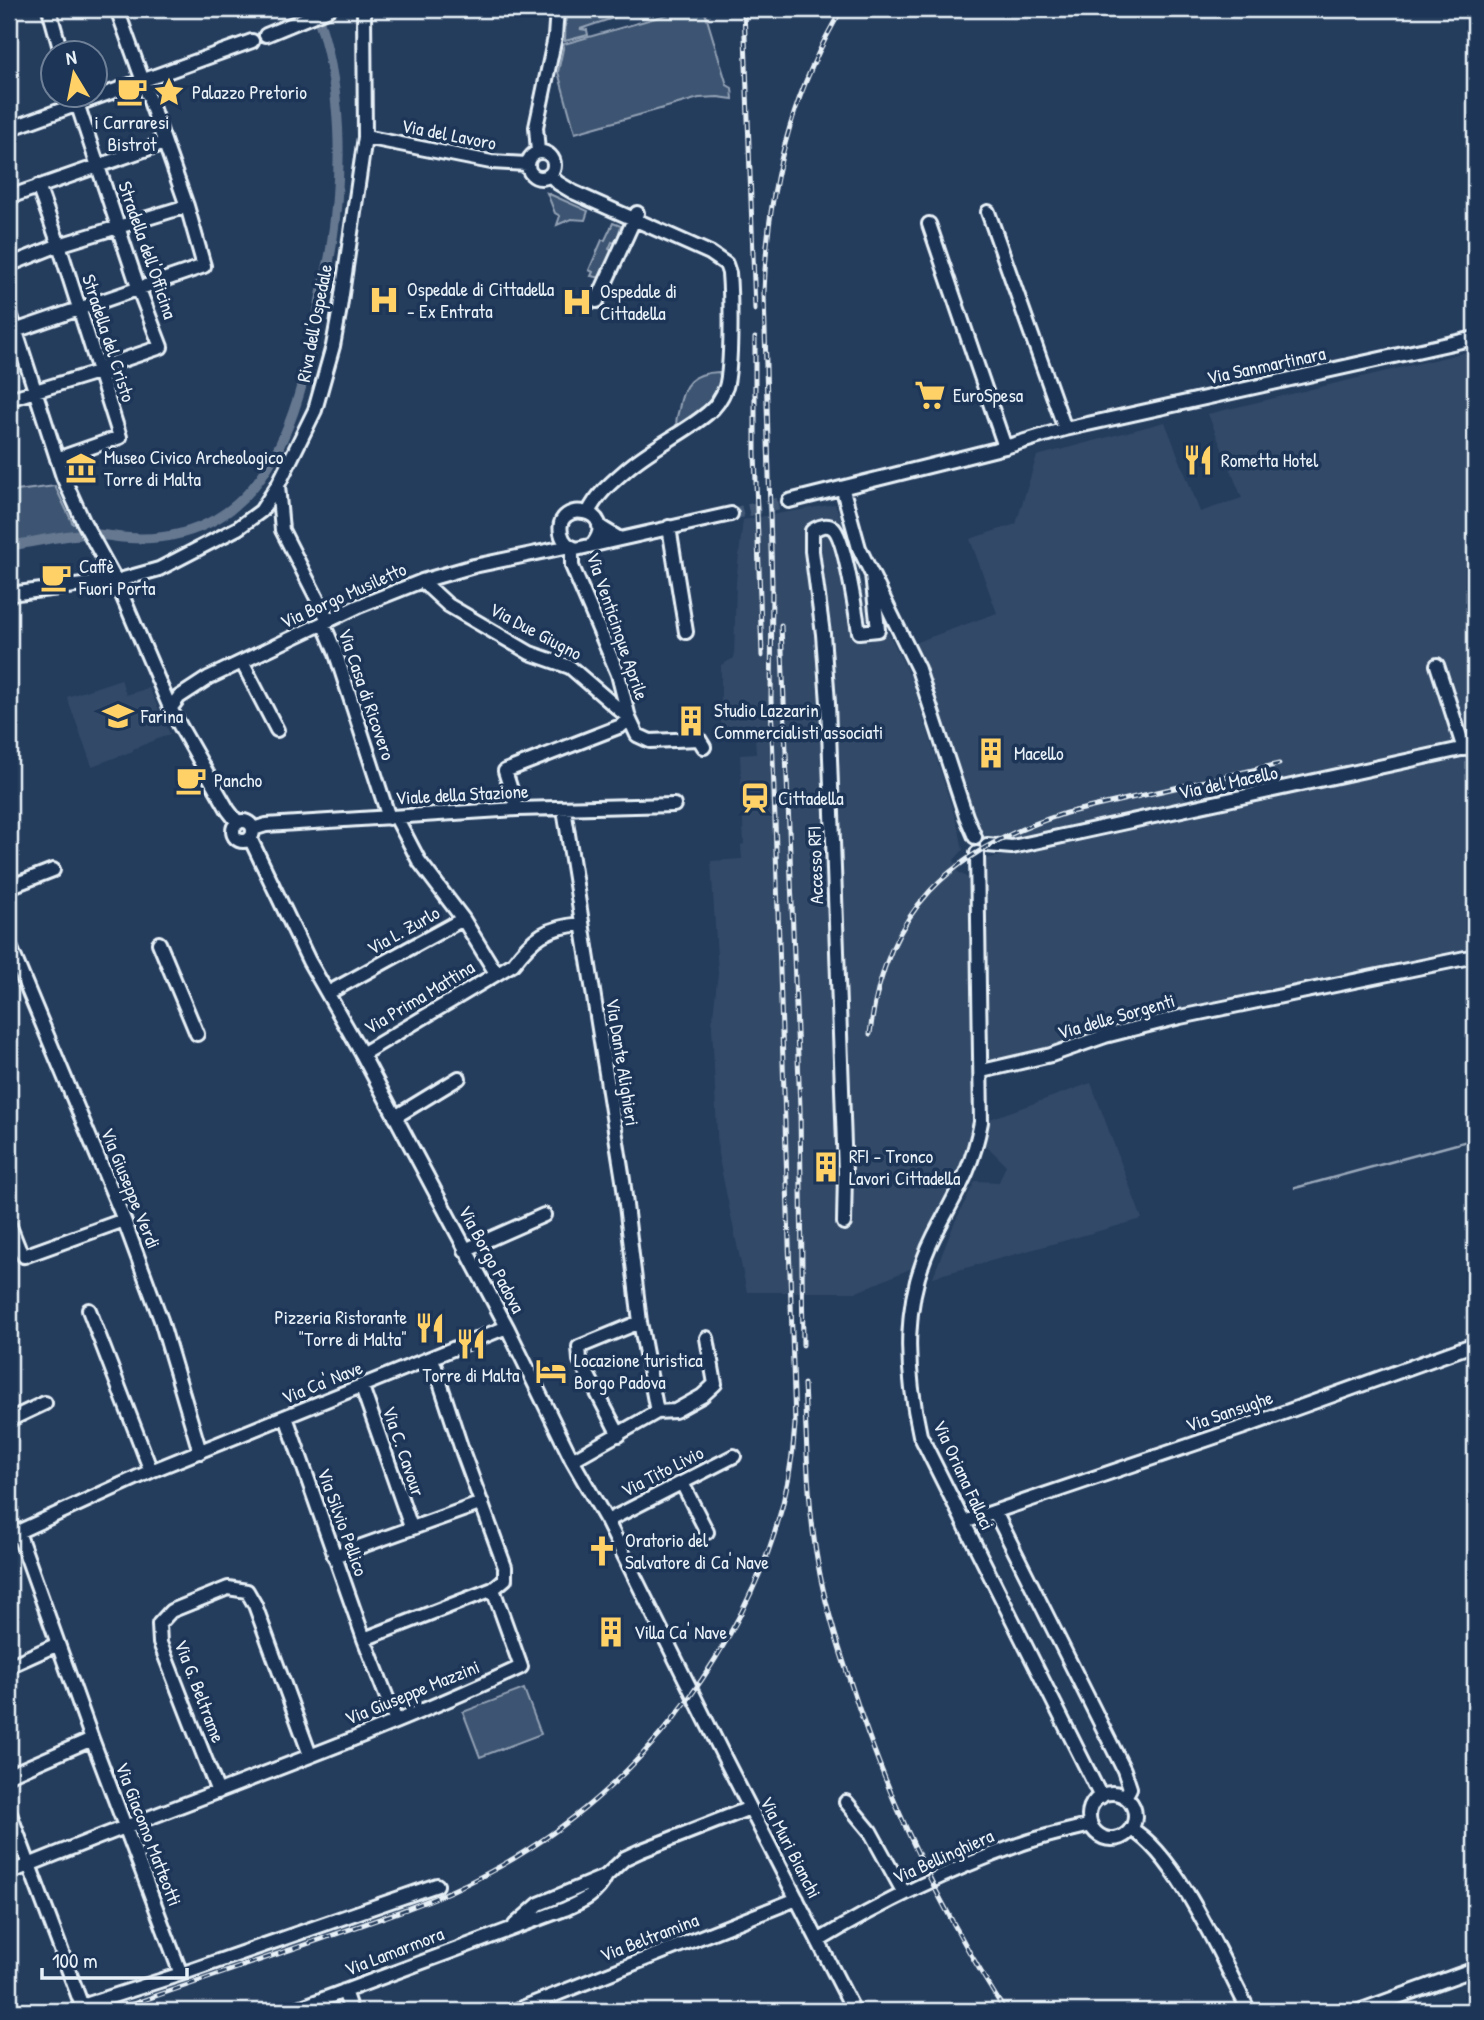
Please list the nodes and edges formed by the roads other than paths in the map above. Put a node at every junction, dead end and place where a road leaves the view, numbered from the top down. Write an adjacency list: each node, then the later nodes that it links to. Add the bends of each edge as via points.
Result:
1 (49, 9): 7 (street)
2 (117, 9): 9 (street)
3 (329, 9): 6 (street)
4 (364, 9): 14 (street, Riva dell'Ospedale)
5 (557, 9): 16 (street, via 536,127)
6 (266, 35)
7 (57, 38)
8 (252, 41): 9 (street)
9 (142, 81): 10 (street); 15 (street)
10 (108, 90)
11 (56, 108): 13 (street)
12 (79, 108): 18 (street, Stradella dell'Officina)
13 (9, 129)
14 (365, 137): 17 (street, Via del Lavoro, via 491,162); 41 (street, Riva dell'Ospedale, via 333,346 315,410)
15 (164, 143): 18 (street); 22 (street)
16 (538, 152): 17 (street); 19 (street, via 546,152 554,161)
17 (527, 164): 19 (street, Via del Lavoro, via 535,177)
18 (98, 165): 20 (street); 26 (street, Stradella dell'Officina)
19 (550, 175): 24 (street, via 573,192)
20 (38, 186): 21 (street); 27 (street, Stradella del Cristo)
21 (9, 197)
22 (187, 206): 26 (street); 29 (street, via 204,265)
23 (988, 212): 38 (street)
24 (636, 216): 30 (street); 44 (street, via 726,264 730,284 728,376 721,398 710,411 634,463 599,494)
25 (929, 224): 39 (street)
26 (119, 226): 27 (street); 29 (street, Stradella dell'Officina)
27 (59, 245): 28 (street); 31 (street, Stradella del Cristo)
28 (9, 265)
29 (138, 287): 31 (street); 35 (street, Stradella dell'Officina, via 161,348)
30 (597, 302)
31 (79, 308): 33 (street); 35 (street, Stradella del Cristo)
32 (9, 310): 33 (street, Via Borgo Padova)
33 (12, 332): 36 (street, Via Borgo Padova)
34 (1475, 338): 38 (street, Via Sanmartinara)
35 (100, 370): 36 (street); 40 (street, Stradella del Cristo, via 120,437)
36 (35, 391): 37 (street); 40 (street, Via Borgo Padova)
37 (9, 399)
38 (1065, 429): 39 (street, Via Sanmartinara)
39 (1004, 447): 42 (street, Via Sanmartinara)
40 (57, 459): 54 (street, Via Borgo Padova, via 83,521)
41 (278, 485): 54 (street, Riva dell'Ospedale, via 261,511 237,528 159,569); 57 (street, Via Casa di Ricovero, via 282,530)
42 (843, 490): 43 (street, Via Sanmartinara); 53 (street, via 859,548)
43 (789, 502)
44 (588, 513): 46 (street); 48 (street, via 566,516)
45 (731, 514): 47 (street)
46 (599, 526): 49 (street); 50 (street)
47 (669, 527): 49 (street); 58 (street)
48 (561, 531): 51 (street); 52 (street)
49 (620, 540): 50 (street)
50 (593, 544): 51 (street)
51 (571, 547): 52 (street, Via Borgo Musiletto); 62 (street, Via Venticinque Aprile, via 572,566 618,674)
52 (543, 552): 55 (street, Via Borgo Musiletto)
53 (872, 574): 71 (street, via 918,669 965,816 975,837 984,837); 88 (street, Accesso RFI, via 878,628 859,632 840,539 828,526 813,531 828,703)
54 (116, 581): 56 (street, Riva dell'Ospedale); 61 (street, Via Borgo Padova)
55 (422, 581): 57 (street, Via Borgo Musiletto); 62 (street, Via Due Giugno, via 448,605 530,653 570,667)
56 (9, 594)
57 (326, 621): 59 (street, Via Borgo Musiletto); 69 (street, Via Casa di Ricovero)
58 (686, 632)
59 (242, 662): 61 (street, Via Borgo Musiletto, via 179,696); 63 (street)
60 (1437, 665): 65 (street)
61 (174, 711): 70 (street, Via Borgo Padova, via 238,823 235,836 244,841)
62 (629, 718): 64 (street, Via Due Giugno, via 638,735 650,741 699,739); 67 (street, via 621,726 506,771)
63 (277, 730)
64 (704, 747)
65 (1470, 748): 71 (street, Via del Macello, via 1026,845)
66 (674, 805): 68 (street, Viale della Stazione)
67 (517, 809): 68 (street, Viale della Stazione); 69 (street, Viale della Stazione)
68 (564, 809): 75 (street, Via Dante Alighieri)
69 (394, 820): 70 (street, Viale della Stazione, via 266,825); 74 (street, Via L. Zurlo)
70 (251, 833): 80 (street, Via Borgo Padova)
71 (982, 849): 83 (street)
72 (54, 870): 73 (street)
73 (9, 887)
74 (463, 919): 79 (street, Via Prima Mattina); 80 (street, Via L. Zurlo)
75 (582, 924): 79 (street, Via Prima Mattina, via 544,934 528,944 513,964); 92 (street, Via Dante Alighieri, via 623,1181)
76 (159, 943): 81 (street)
77 (9, 944): 87 (street, Via Giuseppe Verdi)
78 (1475, 956): 83 (street, Via delle Sorgenti, via 1180,1017)
79 (496, 973): 82 (street, Via Prima Mattina)
80 (328, 993): 82 (street, Via Borgo Padova)
81 (197, 1034)
82 (362, 1054): 85 (street, Via Borgo Padova)
83 (982, 1071): 112 (street, Via Oriana Fallaci, via 975,1152 924,1260 907,1350 920,1435)
84 (459, 1078): 85 (street)
85 (395, 1117): 90 (street, Via Borgo Padova)
86 (544, 1215): 90 (street)
87 (124, 1220): 89 (street, via 30,1256 19,1250); 103 (street, Via Giuseppe Verdi, via 161,1320)
88 (844, 1223)
89 (9, 1224)
90 (465, 1250): 93 (street, Via Borgo Padova)
91 (89, 1310): 106 (street)
92 (640, 1322): 99 (street, Via Dante Alighieri); 102 (street, via 579,1347 580,1360)
93 (507, 1327): 96 (street, Via Ca' Nave); 105 (street, Via Borgo Padova)
94 (708, 1338): 99 (street, via 715,1384 676,1411)
95 (1475, 1344): 109 (street, Via Sansughe)
96 (432, 1358): 97 (street, Via Ca' Nave); 108 (street)
97 (362, 1387): 100 (street, Via Ca' Nave); 113 (street, Via C. Cavour)
98 (45, 1403): 101 (street)
99 (657, 1412): 102 (street)
100 (286, 1418): 103 (street, Via Ca' Nave); 116 (street, Via Silvio Pellico)
101 (9, 1420)
102 (619, 1434): 105 (street)
103 (200, 1452): 106 (street, Via Ca' Nave)
104 (734, 1456): 107 (street, Via Tito Livio)
105 (572, 1460): 111 (street, Via Borgo Padova)
106 (151, 1471): 115 (street, Via Ca' Nave)
107 (682, 1483): 111 (street, Via Tito Livio); 114 (street)
108 (482, 1503): 113 (street, Via C. Cavour); 117 (street, via 506,1567 505,1579)
109 (995, 1512): 112 (street, Via Sansughe); 128 (street, via 1124,1770 1130,1788)
110 (9, 1521): 115 (street, Via Giacomo Matteotti)
111 (607, 1521): 121 (street, Via Borgo Padova)
112 (964, 1522): 127 (street, Via Oriana Fallaci)
113 (411, 1527): 116 (street, Via C. Cavour)
114 (707, 1532)
115 (14, 1534): 119 (street, Via Giacomo Matteotti)
116 (334, 1556): 118 (street, Via Silvio Pellico)
117 (493, 1589): 118 (street); 122 (street, Via Giuseppe Mazzini, via 521,1667)
118 (364, 1639): 122 (street, Via Silvio Pellico)
119 (58, 1644): 120 (street); 123 (street, Via Giacomo Matteotti)
120 (9, 1666)
121 (696, 1699): 130 (street, Via Muri Bianchi)
122 (396, 1721): 124 (street, Via Giuseppe Mazzini)
123 (92, 1739): 125 (street); 133 (street, Via Giacomo Matteotti)
124 (310, 1755): 126 (street, Via Giuseppe Mazzini); 126 (street, Via G. Beltrame, via 247,1591 228,1588 194,1601 171,1611 159,1624 160,1643)
125 (9, 1775)
126 (218, 1792): 133 (street, Via Giuseppe Mazzini)
127 (1101, 1797): 128 (street); 132 (street, via 1091,1809)
128 (1125, 1797): 134 (street, via 1135,1812)
129 (846, 1802): 138 (street, via 870,1831)
130 (750, 1808): 139 (street, Via Muri Bianchi); 143 (street, Via Lamarmora, via 625,1858 606,1876 538,1904 512,1927)
131 (9, 1811): 135 (street)
132 (1091, 1825): 134 (street, via 1110,1839); 138 (street, Via Bellinghiera, via 1018,1845)
133 (125, 1826): 135 (street, Via Giuseppe Mazzini); 142 (street, Via Giacomo Matteotti)
134 (1131, 1829): 148 (street, via 1154,1847 1174,1873)
135 (29, 1864): 136 (street, Via Giuseppe Mazzini); 142 (street, via 82,2006)
136 (9, 1872)
137 (437, 1885): 142 (street)
138 (904, 1893): 140 (street, Via Bellinghiera)
139 (797, 1899): 140 (street, Via Muri Bianchi); 146 (street, Via Beltramina)
140 (818, 1941): 147 (street, Via Muri Bianchi)
141 (1475, 1969): 149 (street)
142 (181, 1974)
143 (344, 1991): 144 (street, Via Lamarmora); 145 (street)
144 (290, 2011)
145 (352, 2011)
146 (514, 2011)
147 (854, 2011)
148 (1249, 2011)
149 (1359, 2011)

